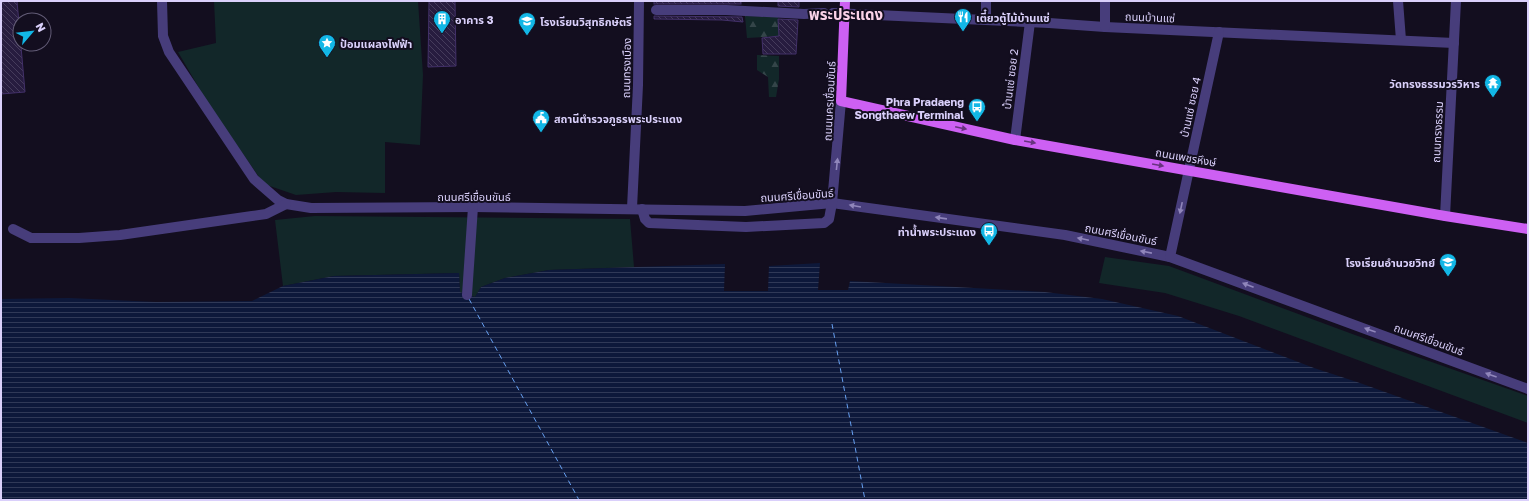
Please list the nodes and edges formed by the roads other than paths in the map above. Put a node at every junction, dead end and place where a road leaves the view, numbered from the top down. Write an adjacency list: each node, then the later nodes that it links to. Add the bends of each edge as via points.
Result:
1 (162, 1): 20 (street, ถนนศรีเขื่อนขันธ์, via 163,36 169,52 254,179)
2 (639, 1): 22 (street, ถนนทรงเมือง)
3 (845, 1): 9 (main road, ถนนนครเขื่อนขันธ์)
4 (986, 1): 10 (street)
5 (1105, 1): 12 (street)
6 (1398, 1): 14 (street)
7 (1456, 1): 15 (street, ถนนทรงธรรม)
8 (656, 10): 9 (street, ถนนบ้านแซ่)
9 (845, 13): 10 (street, ถนนบ้านแซ่); 16 (main road, ถนนนครเขื่อนขันธ์)
10 (986, 20): 11 (street, ถนนบ้านแซ่)
11 (1030, 22): 12 (street, ถนนบ้านแซ่); 17 (street, บ้านแซ่ ซอย 2)
12 (1105, 27): 13 (street, ถนนบ้านแซ่)
13 (1219, 32): 14 (street, ถนนบ้านแซ่); 18 (street, บ้านแซ่ ซอย 4)
14 (1401, 40): 15 (street, ถนนบ้านแซ่)
15 (1454, 43): 23 (street, ถนนทรงธรรม)
16 (841, 102): 17 (main road, ถนนเพชรหึงษ์, one-way to 17); 19 (street, ถนนนครเขื่อนขันธ์, one-way to 16)
17 (1015, 140): 18 (main road, ถนนเพชรหึงษ์, one-way to 18)
18 (1189, 170): 23 (main road, ถนนเพชรหึงษ์); 26 (street, บ้านแซ่ ซอย 4, one-way to 26)
19 (832, 203): 22 (street, ถนนศรีเขื่อนขันธ์, via 745,211); 22 (street, ถนนนครเขื่อนขันธ์, via 829,219 824,223 746,227 649,223); 26 (street, ถนนศรีเขื่อนขันธ์, one-way to 19, via 1065,235)
20 (286, 204): 21 (street, ถนนศรีเขื่อนขันธ์, via 311,208); 24 (street, via 266,214 120,235 31,238)
21 (473, 207): 22 (street, ถนนศรีเขื่อนขันธ์); 27 (street)
22 (637, 209)
23 (1445, 216): 25 (main road, ถนนเพชรหึงษ์)
24 (13, 229)
25 (1528, 229)
26 (1170, 257): 28 (street, ถนนศรีเขื่อนขันธ์, one-way to 26)
27 (466, 294)
28 (1528, 389)

